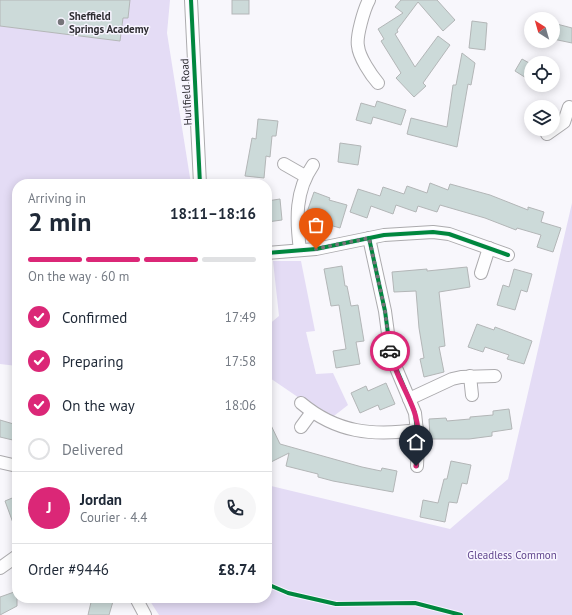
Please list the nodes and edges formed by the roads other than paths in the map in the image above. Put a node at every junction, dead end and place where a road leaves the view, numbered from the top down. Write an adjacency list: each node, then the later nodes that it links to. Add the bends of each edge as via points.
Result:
1 (191, 0): 9 (street, Hurlfield Road)
2 (369, 0): 3 (street, via 364,10 358,46 371,75)
3 (378, 83)
4 (571, 104): 5 (street, via 564,122)
5 (560, 125)
6 (284, 164): 8 (street)
7 (313, 165): 8 (street)
8 (305, 176): 12 (street, via 299,192 297,209)
9 (200, 179)
10 (369, 238): 11 (street, via 410,232 432,232 448,234); 12 (street); 19 (street, via 385,311 391,356)
11 (489, 248): 14 (street); 15 (street)
12 (300, 250): 13 (street)
13 (272, 253)
14 (508, 255)
15 (481, 274)
16 (470, 376): 17 (street); 18 (street); 19 (street, via 452,379)
17 (495, 376)
18 (472, 395)
19 (409, 398): 23 (street)
20 (301, 403): 21 (street)
21 (312, 412): 22 (street); 23 (street, via 352,431 382,433)
22 (301, 427)
23 (418, 430): 26 (street, via 419,453)
24 (0, 462): 25 (street)
25 (12, 465)
26 (416, 466)
27 (12, 560): 28 (street)
28 (0, 568)
29 (136, 606): 30 (street)
30 (145, 615)

